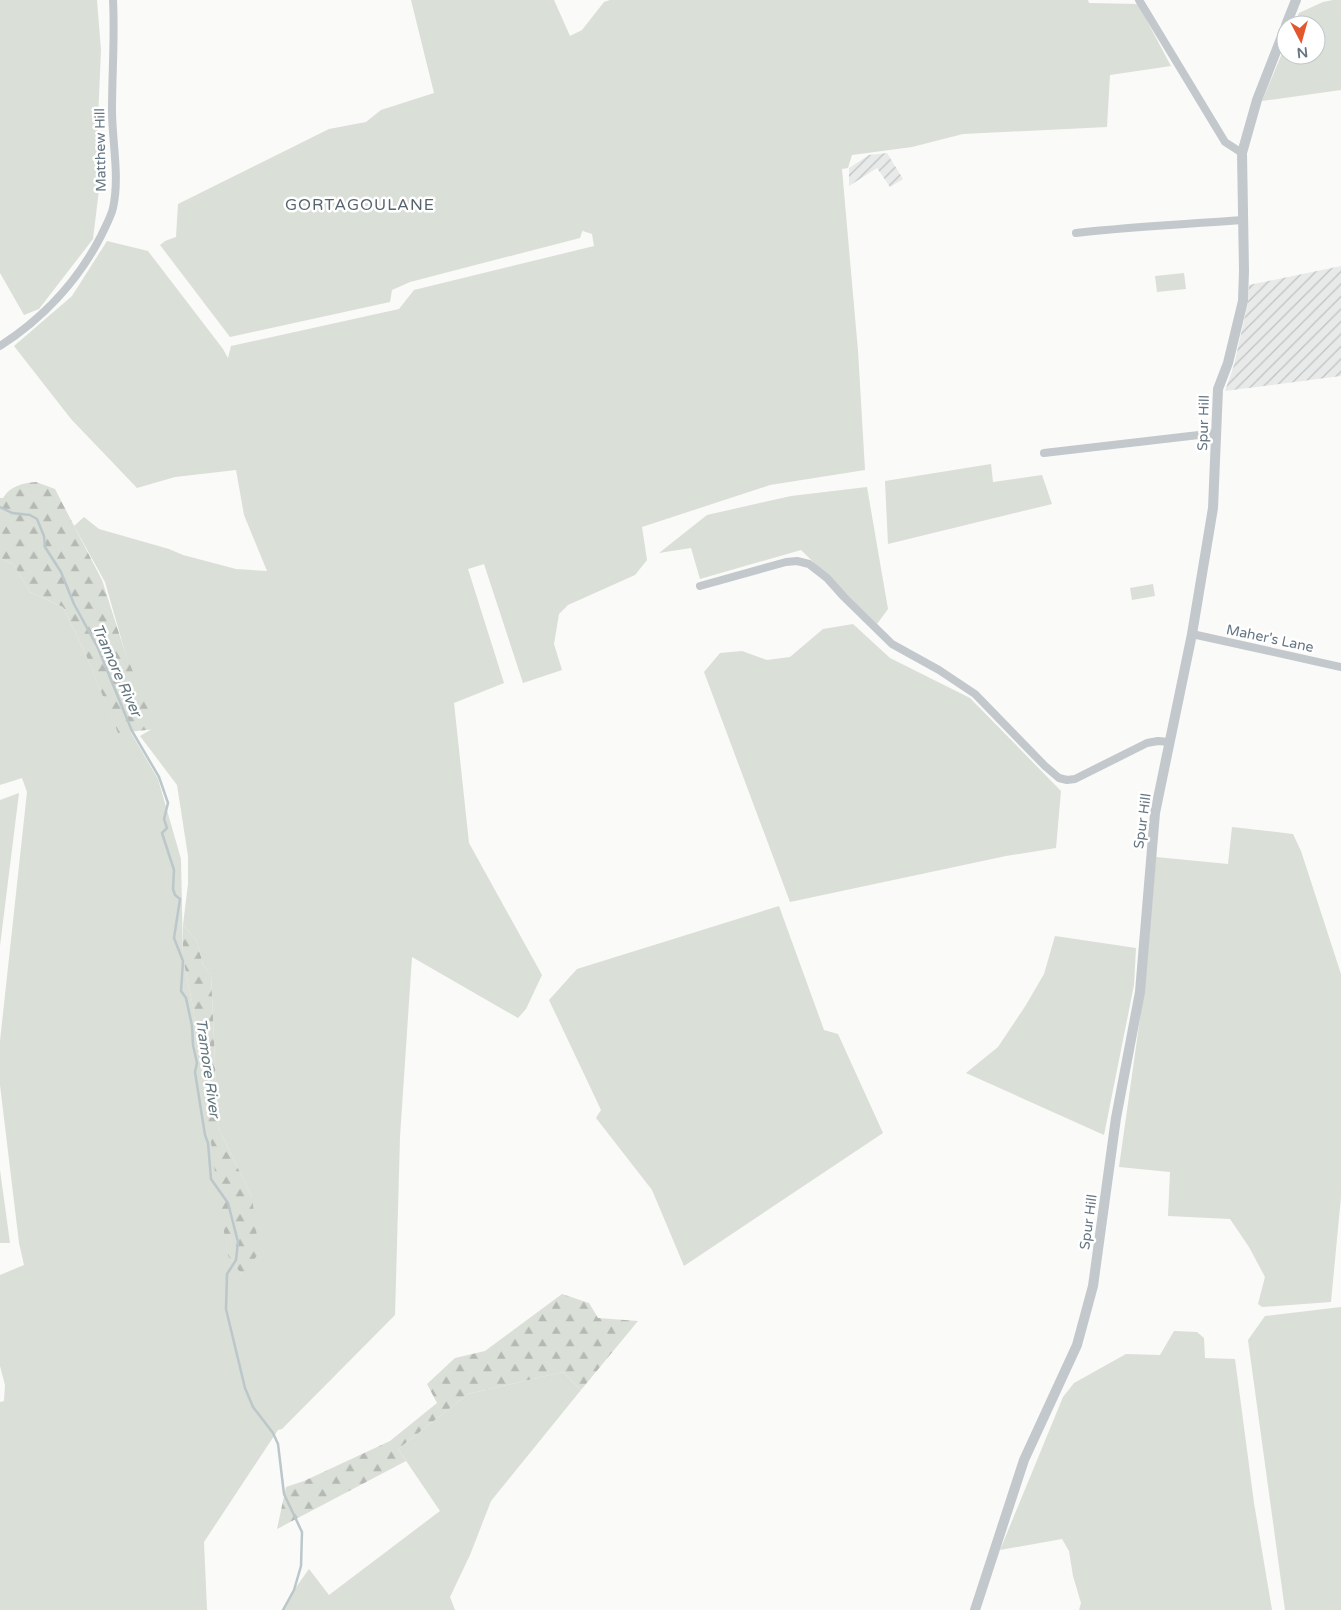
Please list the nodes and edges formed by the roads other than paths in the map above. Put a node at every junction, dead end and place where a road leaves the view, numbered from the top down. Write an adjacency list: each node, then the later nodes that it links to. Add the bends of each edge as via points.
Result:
1 (113, 0): 9 (street, Matthew Hill, via 115,194 112,210 94,249 70,283 35,320)
2 (1139, 0): 6 (street, via 1225,142)
3 (1296, 0): 4 (street, Spur Hill)
4 (1290, 15)
5 (1276, 51): 6 (street, Spur Hill, via 1257,100)
6 (1242, 153): 7 (street, Spur Hill)
7 (1243, 220): 8 (street); 10 (street, Spur Hill, via 1243,301 1228,363 1218,389)
8 (1076, 232)
9 (0, 346)
10 (1216, 433): 11 (street); 13 (street, Spur Hill, via 1213,508)
11 (1044, 453)
12 (700, 586): 15 (street, via 786,562 809,564 892,644 975,694 1059,778 1075,779 1147,743)
13 (1192, 634): 14 (street, Maher's Lane); 15 (street, Spur Hill)
14 (1341, 667)
15 (1170, 742): 16 (street, Spur Hill, via 1156,813 1140,992 1116,1118 1093,1286 1077,1344 1024,1460)
16 (975, 1610)

